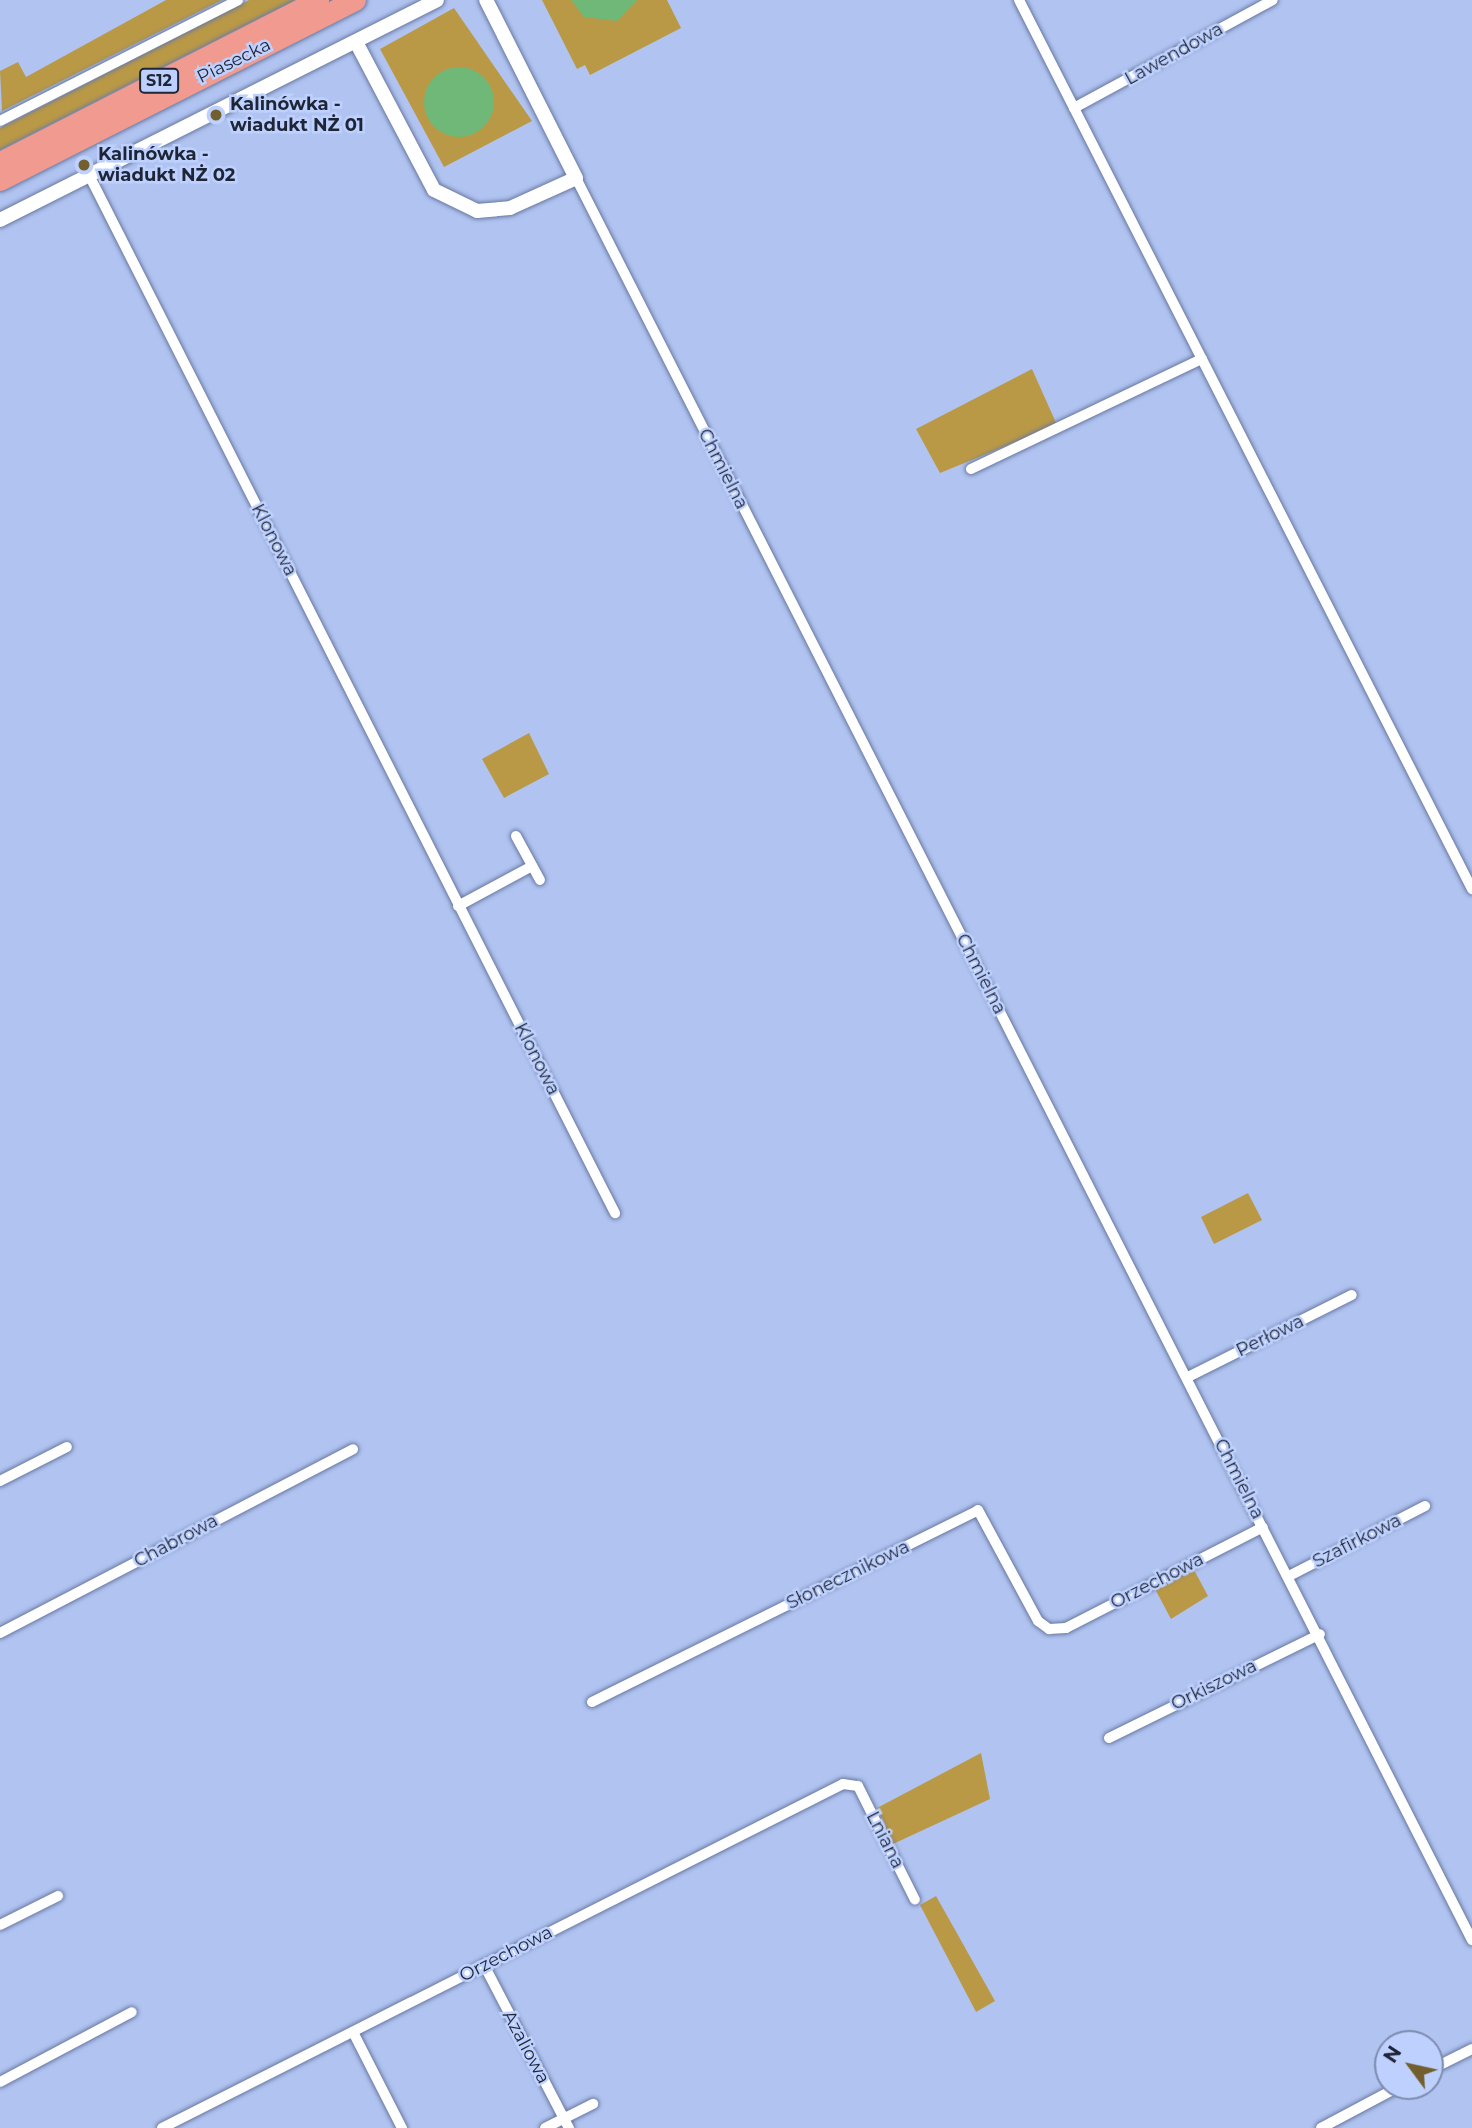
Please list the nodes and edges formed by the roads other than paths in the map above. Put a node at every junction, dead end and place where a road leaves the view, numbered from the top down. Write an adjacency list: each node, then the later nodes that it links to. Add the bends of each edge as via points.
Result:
1 (238, 0): 10 (street)
2 (318, 0): 11 (highway, Piasecka / S12)
3 (355, 0): 14 (highway, Piasecka / S12)
4 (437, 0): 8 (street)
5 (1019, 0): 9 (street)
6 (1273, 0): 9 (street, Lawendowa)
7 (488, 4): 13 (street, Chmielna)
8 (356, 42): 12 (street); 13 (street, via 422,173 453,204 477,211 510,208)
9 (1074, 108): 16 (street)
10 (0, 121)
11 (0, 162)
12 (89, 174): 15 (street); 22 (street, Klonowa)
13 (576, 178): 25 (street, Chmielna)
14 (0, 180)
15 (0, 220)
16 (1202, 359): 17 (street); 21 (street)
17 (971, 469)
18 (516, 835): 19 (street)
19 (531, 866): 20 (street); 22 (street)
20 (540, 880)
21 (1472, 889)
22 (458, 906): 23 (street, Klonowa)
23 (615, 1213)
24 (1352, 1295): 25 (street, Perłowa)
25 (1188, 1377): 30 (street, Chmielna)
26 (67, 1447): 28 (street)
27 (353, 1449): 33 (street, Chabrowa)
28 (0, 1481)
29 (1425, 1506): 31 (street, Szafirkowa)
30 (1263, 1527): 31 (street, Chmielna); 32 (street, Orzechowa, via 1066,1628)
31 (1289, 1576): 34 (street, Chmielna)
32 (1049, 1629): 35 (street, Słonecznikowa, via 1038,1621 978,1510)
33 (0, 1633)
34 (1320, 1634): 36 (street, Orkiszowa); 41 (street, Chmielna)
35 (592, 1702)
36 (1109, 1738)
37 (852, 1782): 39 (street, Lniana); 42 (street, Orzechowa)
38 (58, 1896): 40 (street)
39 (915, 1900)
40 (0, 1925)
41 (1472, 1940)
42 (484, 1965): 44 (street, Orzechowa); 50 (street, Azaliowa)
43 (132, 2012): 47 (street)
44 (353, 2032): 51 (street, Orzechowa); 52 (street)
45 (1472, 2049): 46 (street)
46 (1444, 2063)
47 (0, 2082)
48 (1374, 2100): 54 (street)
49 (593, 2104): 50 (street)
50 (567, 2123): 53 (street)
51 (162, 2128)
52 (402, 2128)
53 (545, 2128)
54 (1321, 2128)

